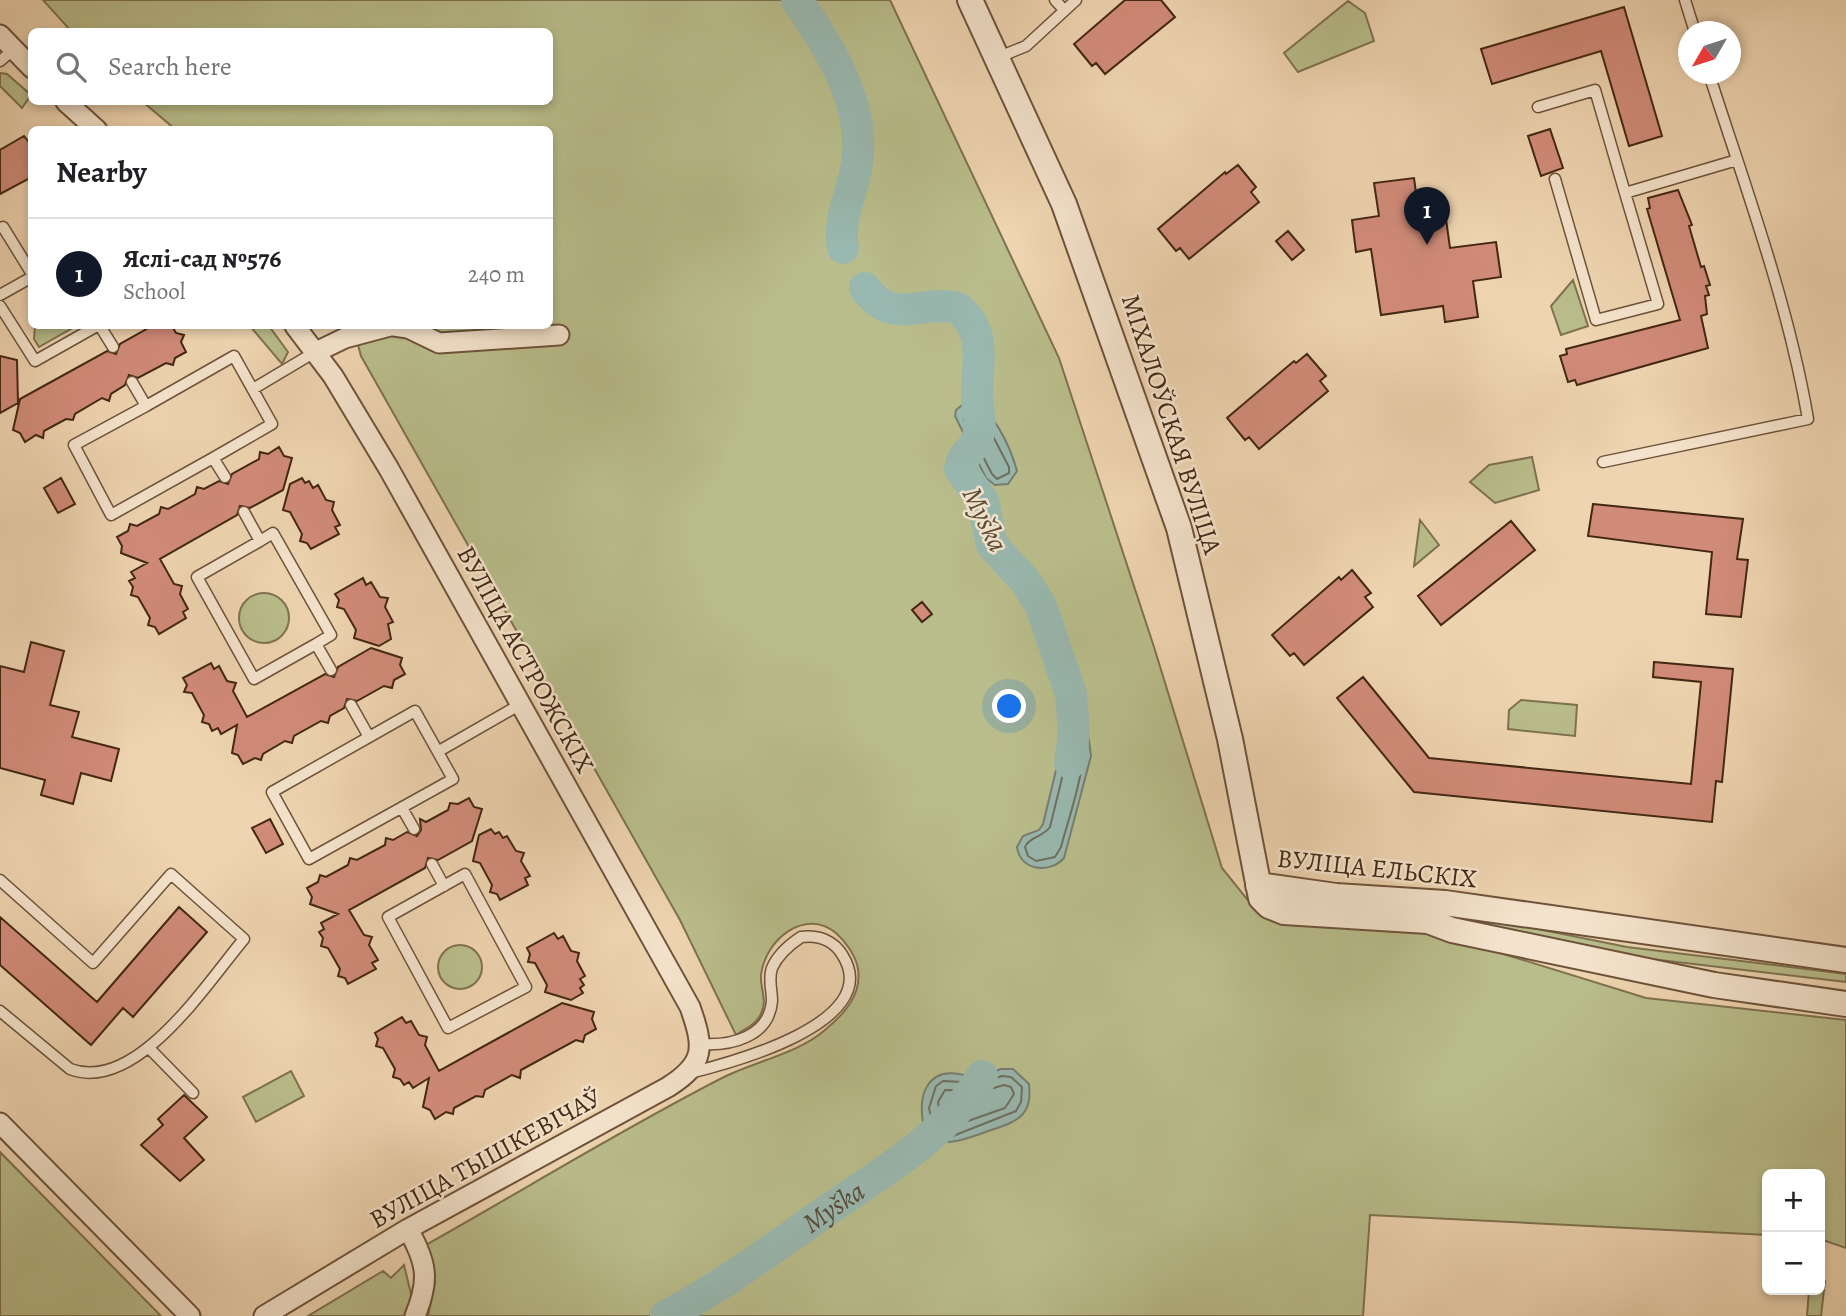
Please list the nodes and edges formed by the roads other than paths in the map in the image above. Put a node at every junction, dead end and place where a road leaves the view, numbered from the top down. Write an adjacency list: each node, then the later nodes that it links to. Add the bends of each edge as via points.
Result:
1 (970, 0): 9 (street, МІХАЛОЎСКАЯ ВУЛІЦА)
2 (1055, 0): 5 (lane)
3 (1076, 0): 5 (lane)
4 (1685, 0): 6 (lane)
5 (1064, 10): 9 (lane, via 1026,46)
6 (1692, 21)
7 (0, 34): 8 (street)
8 (7, 55): 10 (street)
9 (998, 58): 50 (street, МІХАЛОЎСКАЯ ВУЛІЦА, via 1069,216 1179,528 1230,738)
10 (28, 66)
11 (1712, 84): 15 (lane)
12 (69, 105): 14 (street)
13 (1538, 107): 17 (lane, via 1595,90)
14 (93, 126)
15 (1737, 160): 17 (lane); 35 (lane, via 1797,364 1808,419)
16 (1555, 178): 17 (lane, via 1596,320 1658,304)
17 (1625, 193)
18 (1, 226): 19 (lane)
19 (28, 270)
20 (28, 278): 21 (lane)
21 (0, 295)
22 (0, 306): 23 (lane, via 35,361)
23 (93, 329)
24 (100, 329): 29 (lane)
25 (297, 329): 30 (street, ВУЛІЦА АСТРОЖСКІХ)
26 (380, 329): 30 (street)
27 (410, 329): 28 (street, via 439,343)
28 (559, 335)
29 (113, 347)
30 (316, 352): 32 (lane); 41 (street, ВУЛІЦА АСТРОЖСКІХ, via 389,469)
31 (132, 382): 33 (lane)
32 (253, 389): 33 (lane, via 234,356); 34 (lane, via 272,425)
33 (146, 406): 34 (lane, via 74,445 111,515)
34 (213, 458): 36 (lane)
35 (1603, 462)
36 (225, 477)
37 (244, 512): 38 (lane)
38 (260, 541): 39 (lane, via 273,533 331,635); 39 (lane, via 197,578 254,680)
39 (316, 644): 40 (lane)
40 (331, 670)
41 (521, 704): 44 (lane); 54 (street, ВУЛІЦА АСТРОЖСКІХ, via 690,1007)
42 (351, 705): 43 (lane)
43 (369, 737): 44 (lane, via 415,711); 45 (lane, via 272,792 309,859)
44 (439, 751): 45 (lane, via 453,779)
45 (402, 808): 46 (lane)
46 (414, 829)
47 (432, 864): 49 (lane)
48 (0, 880): 55 (lane, via 93,963 170,874 244,939)
49 (444, 886): 49 (lane, via 465,874 526,987 448,1028 388,917)
50 (1258, 886): 51 (street, ВУЛІЦА ЕЛЬСКІХ, via 1446,903); 52 (street, ВУЛІЦА ЕЛЬСКІХ, via 1261,898 1284,912 1428,921 1452,930 1714,985)
51 (1846, 960)
52 (1846, 1004)
53 (0, 1011): 55 (lane, via 64,1065 81,1073 118,1069)
54 (699, 1035): 56 (street); 56 (lane, via 734,1042 763,1024 770,1013 771,971 786,948 801,936 827,940 842,953 847,965 844,996 816,1026 741,1060)
55 (149, 1048): 57 (lane)
56 (690, 1073): 59 (street, ВУЛІЦА ТЫШКЕВІЧАЎ)
57 (193, 1093)
58 (0, 1123): 60 (street)
59 (408, 1229): 61 (street, ВУЛІЦА ТЫШКЕВІЧАЎ); 62 (street, via 425,1276)
60 (190, 1316)
61 (264, 1316)
62 (415, 1316)

